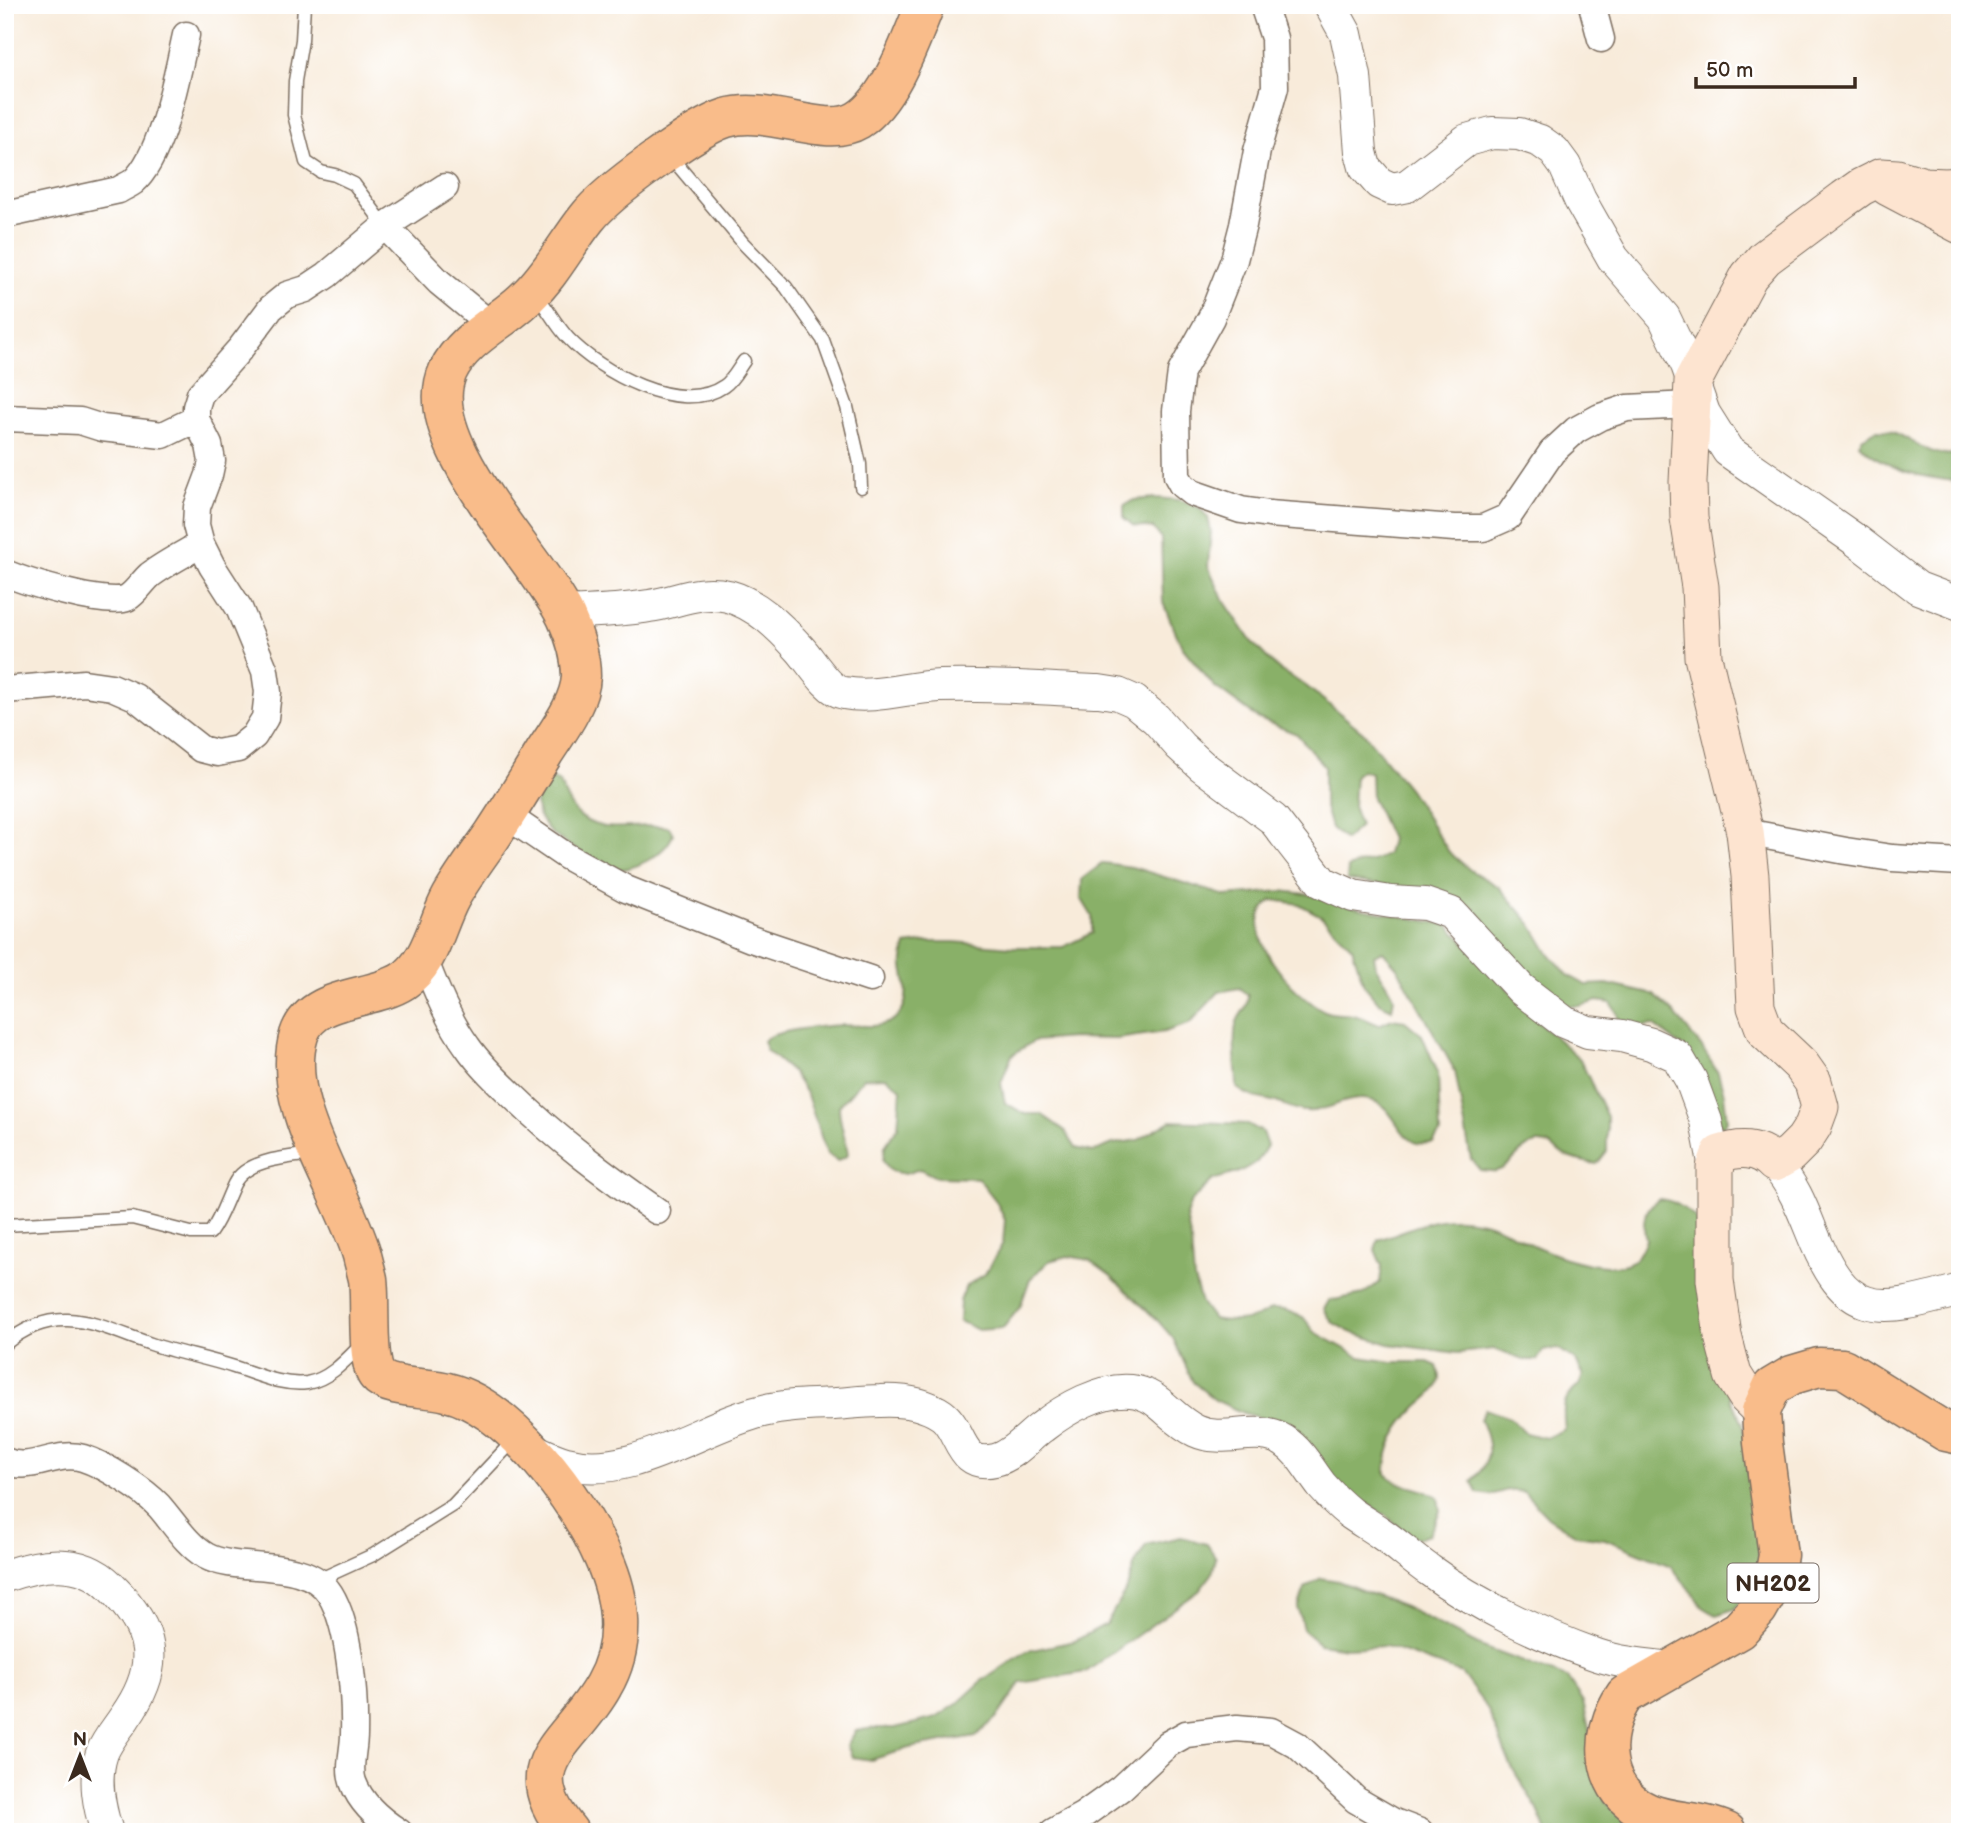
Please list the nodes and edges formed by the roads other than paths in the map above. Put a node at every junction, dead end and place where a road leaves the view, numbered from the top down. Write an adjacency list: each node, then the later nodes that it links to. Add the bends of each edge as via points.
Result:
1 (304, 5): 14 (lane, via 294,115 306,162 354,184)
2 (925, 5): 8 (main road, via 881,97 865,116 844,127 767,114 726,118)
3 (1263, 5): 18 (street, via 1274,38 1275,87 1234,260 1211,318 1181,372 1176,466 1182,485 1216,503 1269,514 1483,528 1507,517 1552,453 1576,430 1627,408)
4 (1330, 5): 18 (street, via 1346,34 1365,167 1379,183 1392,189 1408,186 1467,140 1492,133 1540,141 1565,166 1613,258 1664,317)
5 (1592, 5): 7 (street)
6 (186, 35): 12 (street, via 162,131 133,182 118,190)
7 (1601, 39)
8 (668, 153): 15 (main road, via 613,191 589,215); 21 (lane, via 786,287 823,340 850,418)
9 (1875, 180): 10 (main road, via 1888,177 1924,186); 13 (main road); 18 (main road, via 1765,258 1749,276)
10 (1960, 186)
11 (446, 187): 14 (street)
12 (5, 215)
13 (1960, 225)
14 (385, 226): 16 (street, via 439,282); 20 (street, via 327,275 271,307 200,394)
15 (534, 291): 16 (main road); 17 (lane, via 568,338 630,383 680,395 711,393 734,377)
16 (492, 326): 25 (main road, via 466,347 449,369 443,394 445,418 472,476)
17 (744, 360)
18 (1692, 393): 24 (street, via 1728,451 1918,588); 28 (main road, via 1689,519 1700,587 1703,657)
19 (5, 418): 20 (street, via 80,421 163,435)
20 (196, 419): 22 (street, via 212,461 197,506 195,525)
21 (861, 486)
22 (201, 544): 23 (street, via 148,577 127,598 117,600 68,592); 26 (street, via 239,608 265,671 265,718 254,736 238,749 217,753 201,749 135,698 112,687 84,683)
23 (5, 573)
24 (1960, 604)
25 (564, 612): 27 (main road, via 575,639 580,684 563,723); 34 (street, via 652,606 709,593 754,607 841,693 974,685 1118,694 1134,701 1202,766 1273,819 1322,882 1353,896 1425,904 1451,913 1521,989 1564,1022 1588,1032 1651,1044 1677,1056 1706,1121)
26 (5, 690)
27 (506, 815): 30 (main road, via 451,898); 31 (street, via 626,889)
28 (1745, 832): 29 (street, via 1892,858); 33 (main road, via 1756,1007 1765,1031 1813,1083 1820,1107 1804,1140)
29 (1960, 862)
30 (424, 959): 32 (main road, via 407,979 325,1007 309,1017 299,1034 296,1079); 35 (street, via 467,1046 501,1085 549,1131)
31 (870, 979)
32 (318, 1154): 36 (lane, via 257,1165 242,1173 210,1233 191,1233 132,1218); 38 (main road, via 343,1205 368,1276)
33 (1774, 1163): 34 (main road, via 1751,1149 1733,1150 1720,1154); 37 (street, via 1796,1193 1832,1275 1847,1293 1867,1303 1887,1305)
34 (1715, 1168): 40 (main road, via 1715,1280 1723,1336 1733,1375)
35 (657, 1211)
36 (5, 1225)
37 (1960, 1290)
38 (371, 1336): 39 (lane, via 327,1376 307,1382 282,1382 88,1321 61,1319 37,1324); 42 (main road, via 374,1373 383,1380 467,1398 492,1412)
39 (5, 1344)
40 (1761, 1411): 41 (main road, via 1772,1387 1792,1375 1819,1367 1843,1368 1946,1432); 46 (main road, NH202, via 1778,1555 1773,1583 1739,1630)
41 (1960, 1435)
42 (524, 1442): 45 (lane, via 453,1505 373,1555); 46 (street, via 566,1464 598,1467 638,1458 763,1411 799,1404 916,1402 943,1416 962,1450 981,1462 998,1460 1075,1406 1128,1390 1151,1395 1178,1421 1199,1433 1254,1433 1283,1440 1348,1511 1478,1602 1597,1655); 49 (main road, via 556,1481 602,1554 620,1619 620,1640 603,1687 550,1756 545,1772 549,1805)
43 (5, 1461): 45 (street, via 25,1465 58,1457 83,1458 156,1503 208,1557 274,1567)
44 (5, 1576): 47 (street, via 46,1566 83,1567 118,1593 140,1619 147,1636 144,1684 102,1754 97,1794)
45 (316, 1581): 48 (street, via 330,1593 347,1644 354,1703 351,1774 374,1813)
46 (1673, 1668): 52 (main road, NH202, via 1625,1695 1614,1709 1608,1731 1609,1771 1618,1789 1650,1814)
47 (107, 1832)
48 (399, 1832)
49 (569, 1832)
50 (1054, 1832): 51 (street, via 1121,1788 1168,1744 1186,1734 1237,1728 1271,1731 1297,1745 1356,1800)
51 (1420, 1832)
52 (1727, 1832)

